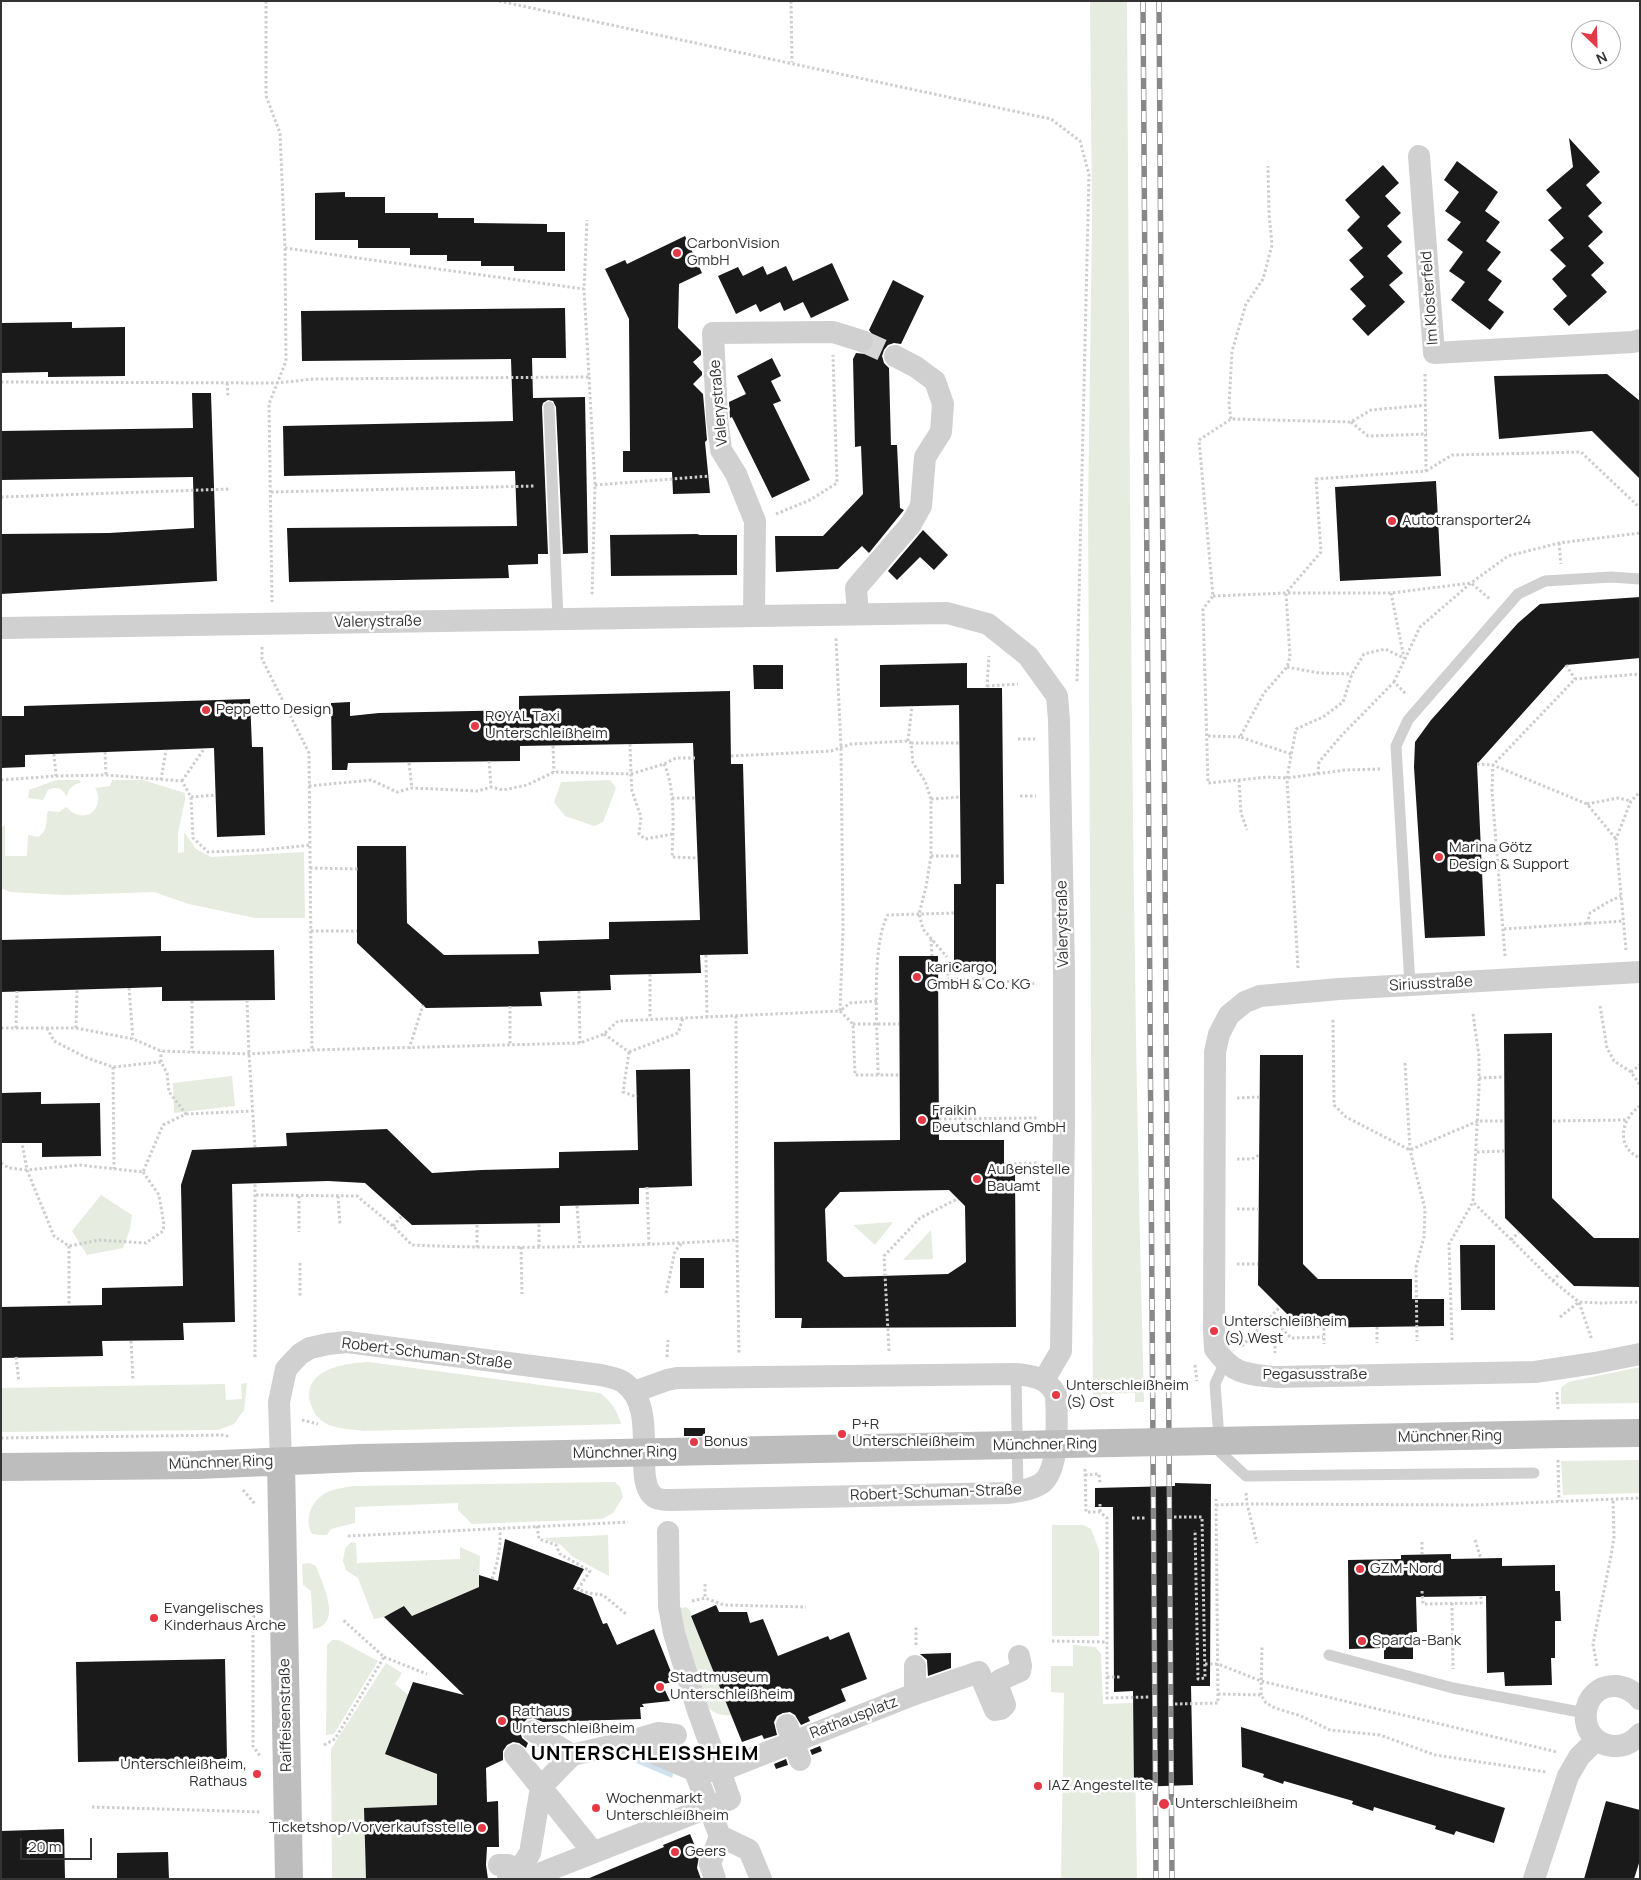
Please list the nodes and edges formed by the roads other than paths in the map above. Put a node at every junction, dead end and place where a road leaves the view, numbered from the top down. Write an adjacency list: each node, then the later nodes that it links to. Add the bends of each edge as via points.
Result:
1 (1419, 156): 2 (street, Im Klosterfeld, via 1434,353)
2 (1640, 340)
3 (862, 341): 8 (street, Valerystraße, via 833,332 714,333 721,450 736,474 755,521)
4 (895, 356): 7 (street, via 936,380 943,404 941,432 924,456 921,506 911,524 856,588)
5 (548, 407): 9 (lane)
6 (1640, 579): 12 (lane, via 1610,577 1545,581 1518,594 1401,732 1396,746 1396,768)
7 (847, 614): 8 (street, Valerystraße); 16 (street, Valerystraße, via 947,613 988,624 1028,656 1057,696 1064,970 1061,1351)
8 (754, 616): 9 (street, Valerystraße)
9 (558, 619): 10 (street, Valerystraße)
10 (1, 628)
11 (1640, 972): 12 (street, Siriusstraße)
12 (1410, 985): 14 (street, Siriusstraße, via 1260,996 1245,1002 1229,1016 1219,1034 1215,1052 1214,1097 1214,1331 1216,1349)
13 (1640, 1354): 14 (street, Pegasusstraße, via 1535,1372 1276,1376 1246,1374)
14 (1225, 1362): 21 (lane, via 1215,1384 1220,1452 1246,1476)
15 (1016, 1374): 16 (street); 17 (street, via 676,1378); 22 (lane)
16 (1044, 1380): 22 (street, Robert-Schuman-Straße, via 1056,1395 1054,1462 1043,1482)
17 (634, 1392): 19 (street, Robert-Schuman-Straße, via 621,1380 601,1375 384,1346 347,1342 328,1344 310,1348 286,1368 279,1402); 22 (street, Robert-Schuman-Straße, via 641,1406 643,1421 645,1486 656,1498)
18 (1640, 1433): 19 (main road, Münchner Ring, bridge)
19 (282, 1462): 20 (main road, Münchner Ring); 45 (main road, Raiffeisenstraße)
20 (1, 1467)
21 (1534, 1472)
22 (1018, 1492)
23 (668, 1532): 29 (street, via 669,1606)
24 (1329, 1655): 30 (lane, via 1454,1688)
25 (915, 1656): 27 (street, Rathausplatz)
26 (1019, 1656): 27 (street, Rathausplatz, via 1020,1671 1000,1680 998,1686 1005,1705 1001,1710 995,1710 980,1672)
27 (914, 1694): 39 (street, Rathausplatz)
28 (1640, 1699): 30 (street, via 1631,1690 1605,1688 1591,1697)
29 (698, 1712): 33 (street); 39 (street)
30 (1585, 1713): 34 (street, via 1588,1730)
31 (533, 1730): 37 (street)
32 (1640, 1734): 34 (street, via 1621,1746)
33 (687, 1736): 35 (street, via 658,1733); 38 (street)
34 (1596, 1740): 49 (street, via 1574,1766)
35 (627, 1742): 37 (street); 38 (street, Rathausplatz)
36 (515, 1755): 40 (street)
37 (572, 1755): 40 (street)
38 (696, 1771): 39 (street, Rathausplatz); 41 (street)
39 (720, 1771): 41 (street, via 730,1799)
40 (541, 1787): 43 (street); 44 (street, via 530,1853)
41 (708, 1808): 42 (street); 43 (street)
42 (720, 1836): 47 (street, via 710,1864); 48 (street, via 744,1842)
43 (594, 1852): 46 (street)
44 (507, 1874)
45 (289, 1879)
46 (526, 1879)
47 (715, 1879)
48 (760, 1879)
49 (1534, 1879)

